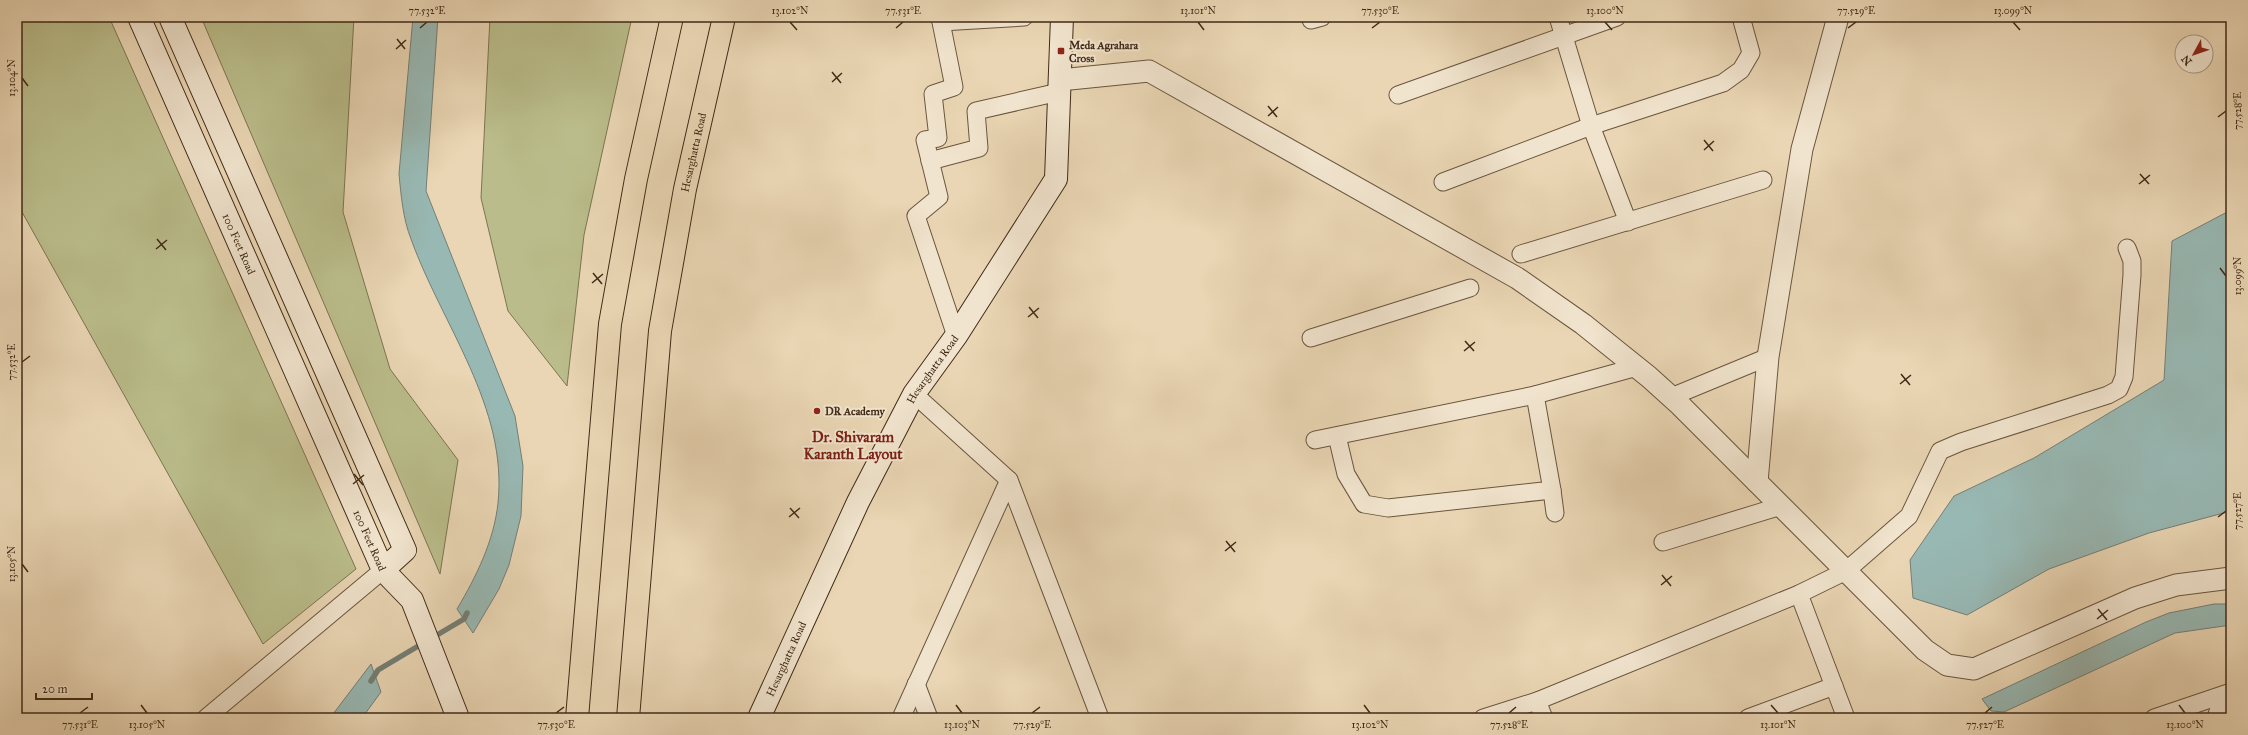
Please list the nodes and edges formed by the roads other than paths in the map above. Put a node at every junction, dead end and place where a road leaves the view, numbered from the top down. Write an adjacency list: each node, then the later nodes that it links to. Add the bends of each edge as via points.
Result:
1 (139, 17): 38 (main road, 100 Feet Road)
2 (170, 17): 38 (main road, 100 Feet Road, via 406,550)
3 (672, 17): 48 (main road, via 636,179 610,324)
4 (724, 17): 49 (main road, Hesarghatta Road, via 685,190 660,331)
5 (1024, 17): 11 (street)
6 (1062, 17): 13 (main road, Hesarghatta Road)
7 (1558, 17): 12 (street)
8 (1617, 17): 12 (street)
9 (1741, 17): 15 (street, via 1751,52 1741,70 1723,83)
10 (1838, 17): 25 (street, via 1802,149)
11 (941, 19): 16 (street, via 954,87 932,94 938,138 925,140)
12 (1564, 35): 14 (street); 15 (street)
13 (1060, 86): 16 (street, via 976,111 979,148); 23 (main road, Hesarghatta Road, via 1056,179); 26 (street, via 1149,71 1517,278 1583,324)
14 (1398, 94)
15 (1592, 126): 18 (street); 19 (street)
16 (930, 161): 23 (street, via 939,197 916,216)
17 (1763, 180): 19 (street)
18 (1443, 182)
19 (1628, 222): 21 (street)
20 (2127, 248): 39 (street, via 2132,261 2132,274 2124,377 2119,389 2108,395 1940,451 1909,516)
21 (1521, 254)
22 (1470, 288): 24 (street)
23 (956, 336): 27 (main road, Hesarghatta Road)
24 (1311, 338)
25 (1768, 357): 29 (street); 33 (street)
26 (1637, 367): 28 (street); 29 (street)
27 (914, 394): 32 (street); 50 (main road, Hesarghatta Road, via 858,502)
28 (1535, 395): 30 (street); 34 (street)
29 (1671, 397): 33 (street)
30 (1337, 436): 31 (street); 34 (street, via 1346,474 1364,504 1388,508)
31 (1315, 440)
32 (1009, 480): 42 (street); 53 (street)
33 (1757, 482): 35 (street)
34 (1552, 490): 36 (street)
35 (1781, 506): 37 (street); 39 (street)
36 (1555, 513)
37 (1663, 542)
38 (383, 570): 46 (street); 47 (main road, via 412,600)
39 (1846, 571): 40 (street, via 1932,656 1947,665 1965,669 1974,669 2155,591 2197,581); 41 (street)
40 (2231, 578)
41 (1799, 594): 43 (street); 45 (street)
42 (916, 684): 51 (street); 52 (street)
43 (1834, 686): 56 (street); 57 (street)
44 (2227, 693): 58 (street); 59 (street)
45 (1537, 701): 54 (street); 55 (street)
46 (206, 718)
47 (458, 718)
48 (577, 718)
49 (628, 718)
50 (759, 718)
51 (901, 718)
52 (929, 718)
53 (1100, 718)
54 (1483, 718)
55 (1544, 718)
56 (1748, 718)
57 (1846, 718)
58 (2154, 718)
59 (2216, 718)

